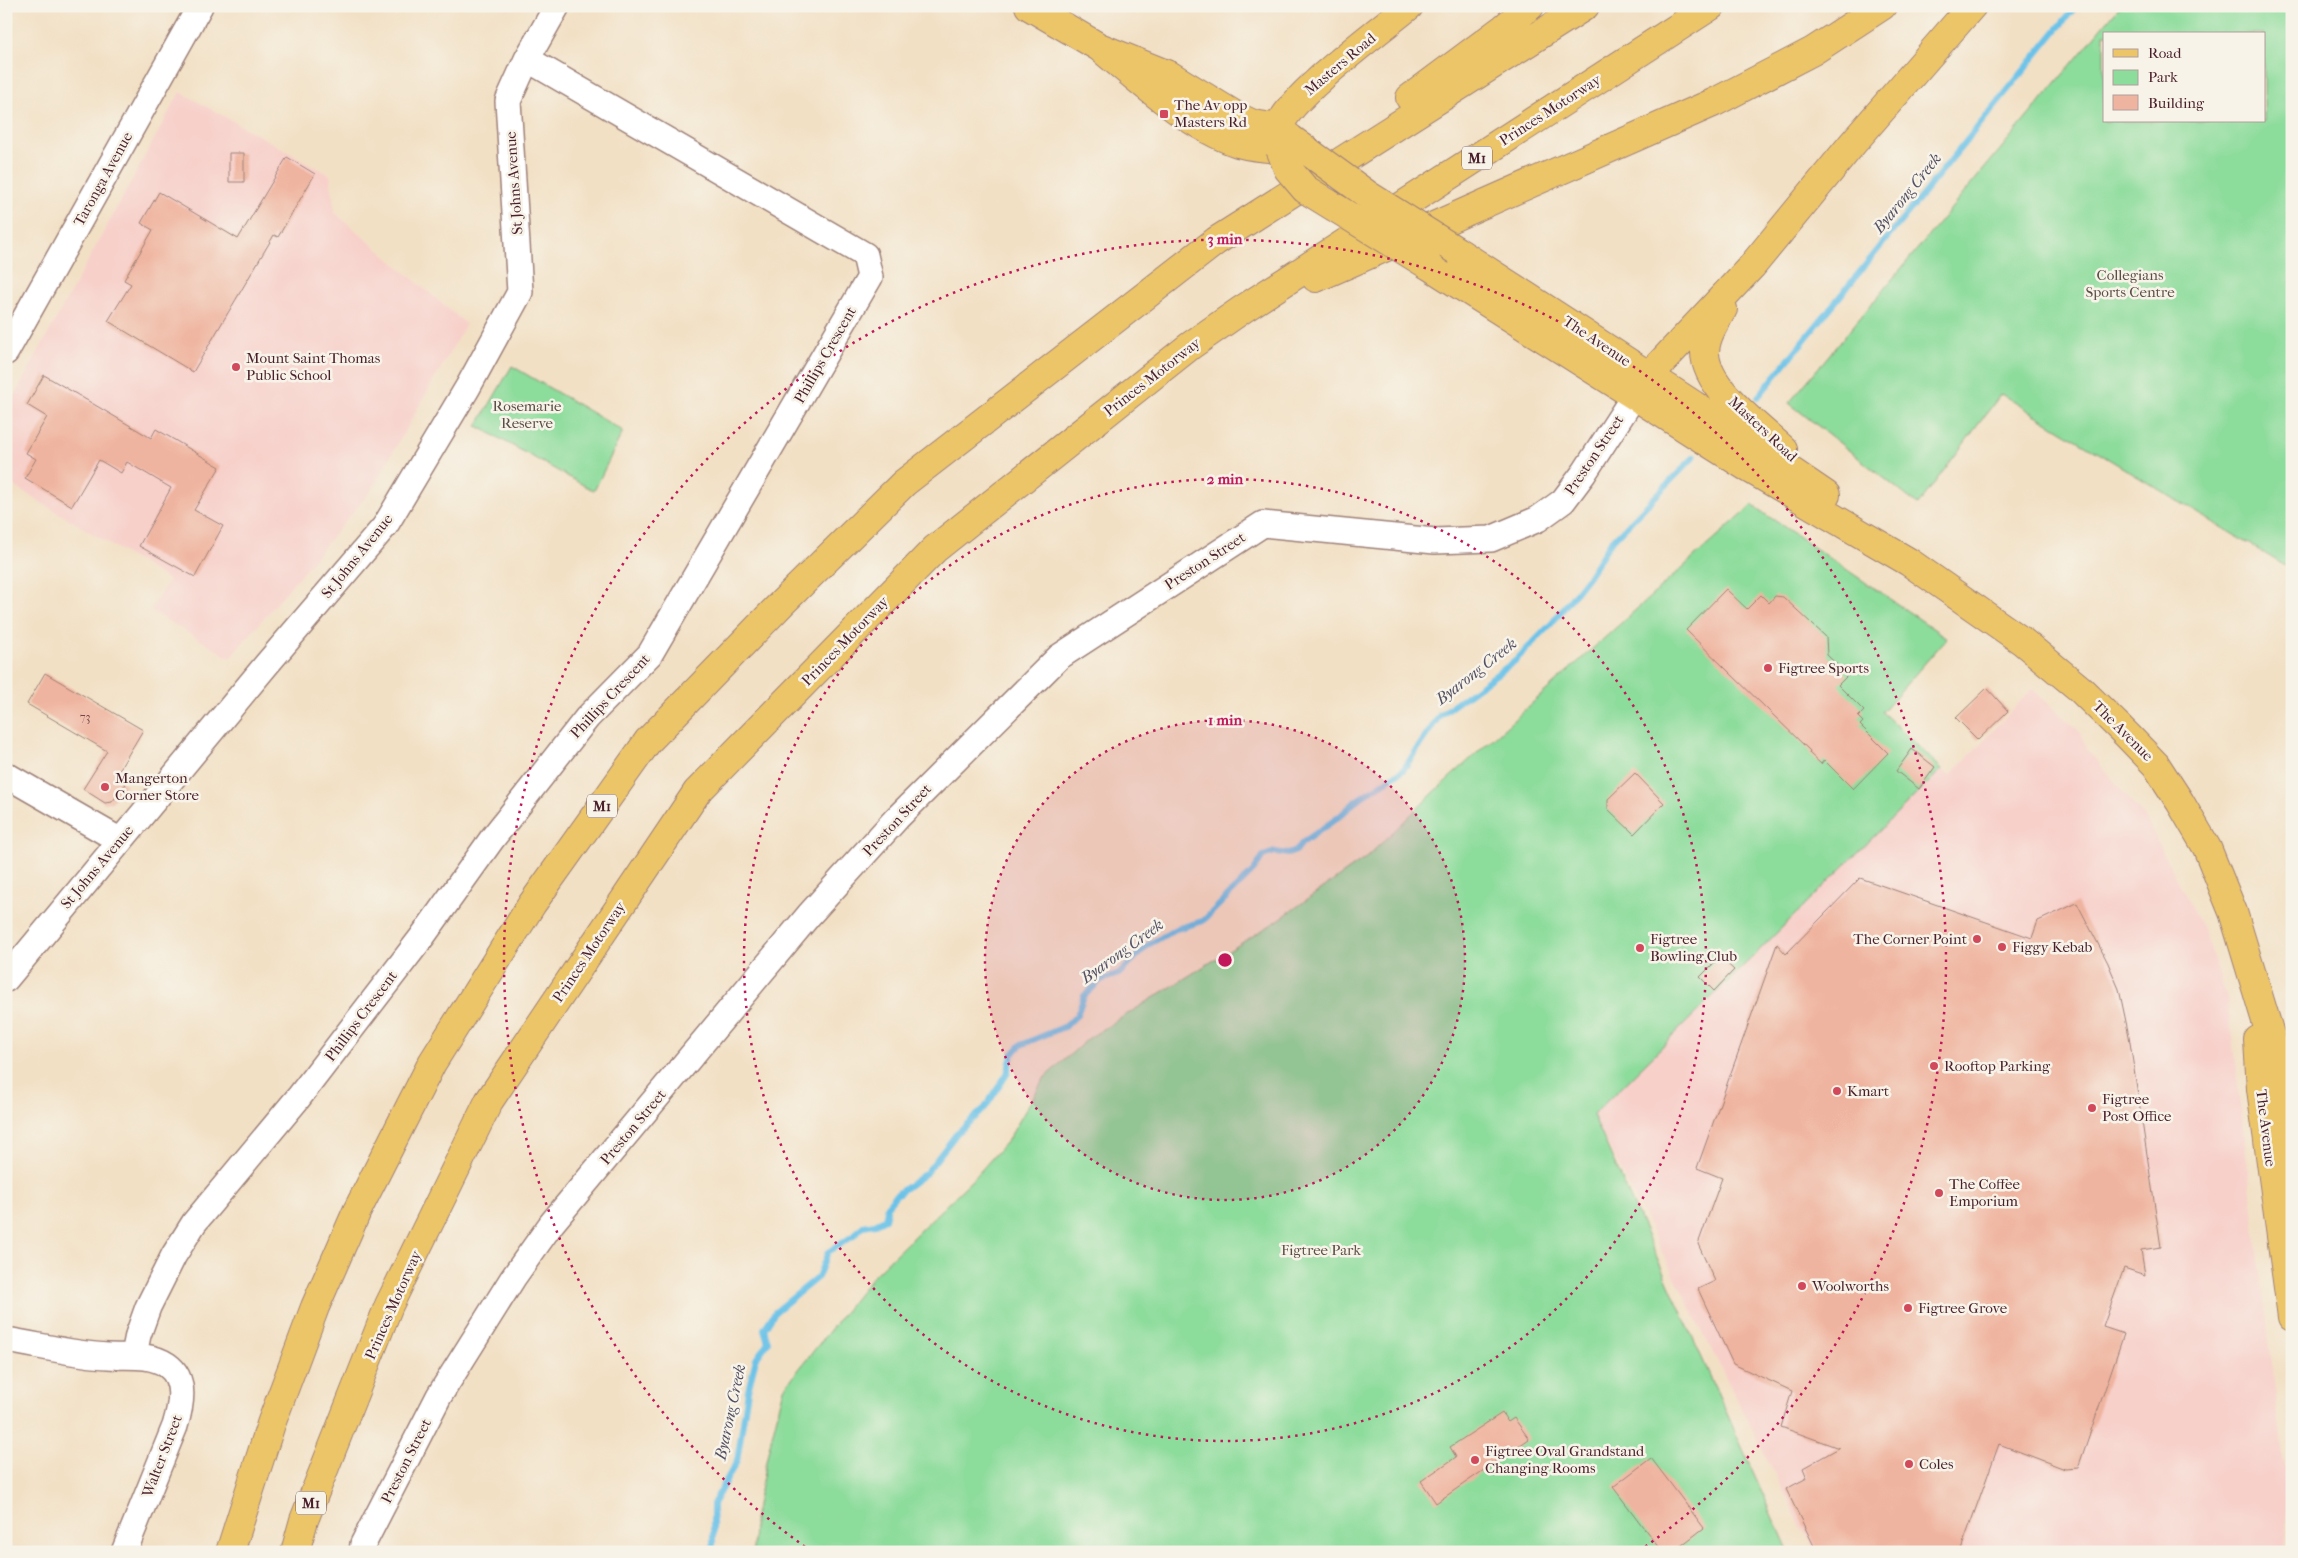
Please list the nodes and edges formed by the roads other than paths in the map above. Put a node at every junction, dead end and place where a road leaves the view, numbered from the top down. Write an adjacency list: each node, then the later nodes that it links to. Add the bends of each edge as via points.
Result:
1 (200, 6): 15 (street, Taronga Avenue)
2 (557, 6): 10 (street, St Johns Avenue)
3 (1030, 6): 11 (main road, The Avenue, via 1099,47 1171,76)
4 (1409, 6): 11 (main road, Masters Road, via 1290,108)
5 (1530, 6): 12 (main road)
6 (1585, 6): 12 (main road, M1)
7 (1710, 6): 14 (main road, Princes Motorway / M1)
8 (1882, 6): 14 (main road, via 1813,51 1715,102)
9 (1972, 6): 13 (main road, Masters Road)
10 (527, 59): 19 (street, St Johns Avenue, via 508,100 520,292 385,526); 25 (street, Phillips Crescent, via 865,256 870,277 650,654 587,718 299,1097 194,1223 148,1307)
11 (1281, 143): 16 (main road, The Avenue, bridge, via 1457,251); 16 (main road, The Avenue, bridge, via 1288,169 1306,189 1428,265)
12 (1216, 241): 28 (main road, M1, via 904,483 648,741 532,904 432,1063 357,1211 314,1306 271,1424)
13 (1752, 266): 16 (main road, Masters Road); 17 (main road, Masters Road, via 1716,321 1707,341 1706,361 1714,378 1745,414)
14 (1243, 309): 26 (main road, Princes Motorway / M1, via 1190,346 935,549 696,792 489,1101 389,1305)
15 (6, 352)
16 (1642, 386): 17 (main road, The Avenue, via 1825,494); 31 (street, Preston Street, via 1563,501 1538,519 1491,539 1435,541 1263,524 1059,657 897,818 809,915 552,1223 513,1278 439,1396 363,1544)
17 (1910, 562): 20 (main road, The Avenue, via 2022,641 2079,688 2156,765 2207,848 2233,912)
18 (6, 774): 19 (street)
19 (119, 840): 21 (street, St Johns Avenue)
20 (2250, 968): 22 (main road, The Avenue, via 2274,1051); 23 (main road, The Avenue, via 2257,1016 2261,1089)
21 (6, 979)
22 (2292, 1159)
23 (2292, 1317)
24 (6, 1340): 25 (street, Walter Street, via 108,1356)
25 (134, 1355): 27 (street, Walter Street, via 168,1366 176,1375 181,1399 175,1426)
26 (330, 1455): 29 (main road, Princes Motorway / M1); 30 (main road)
27 (124, 1552)
28 (230, 1552)
29 (295, 1552)
30 (314, 1552)
31 (362, 1552)

